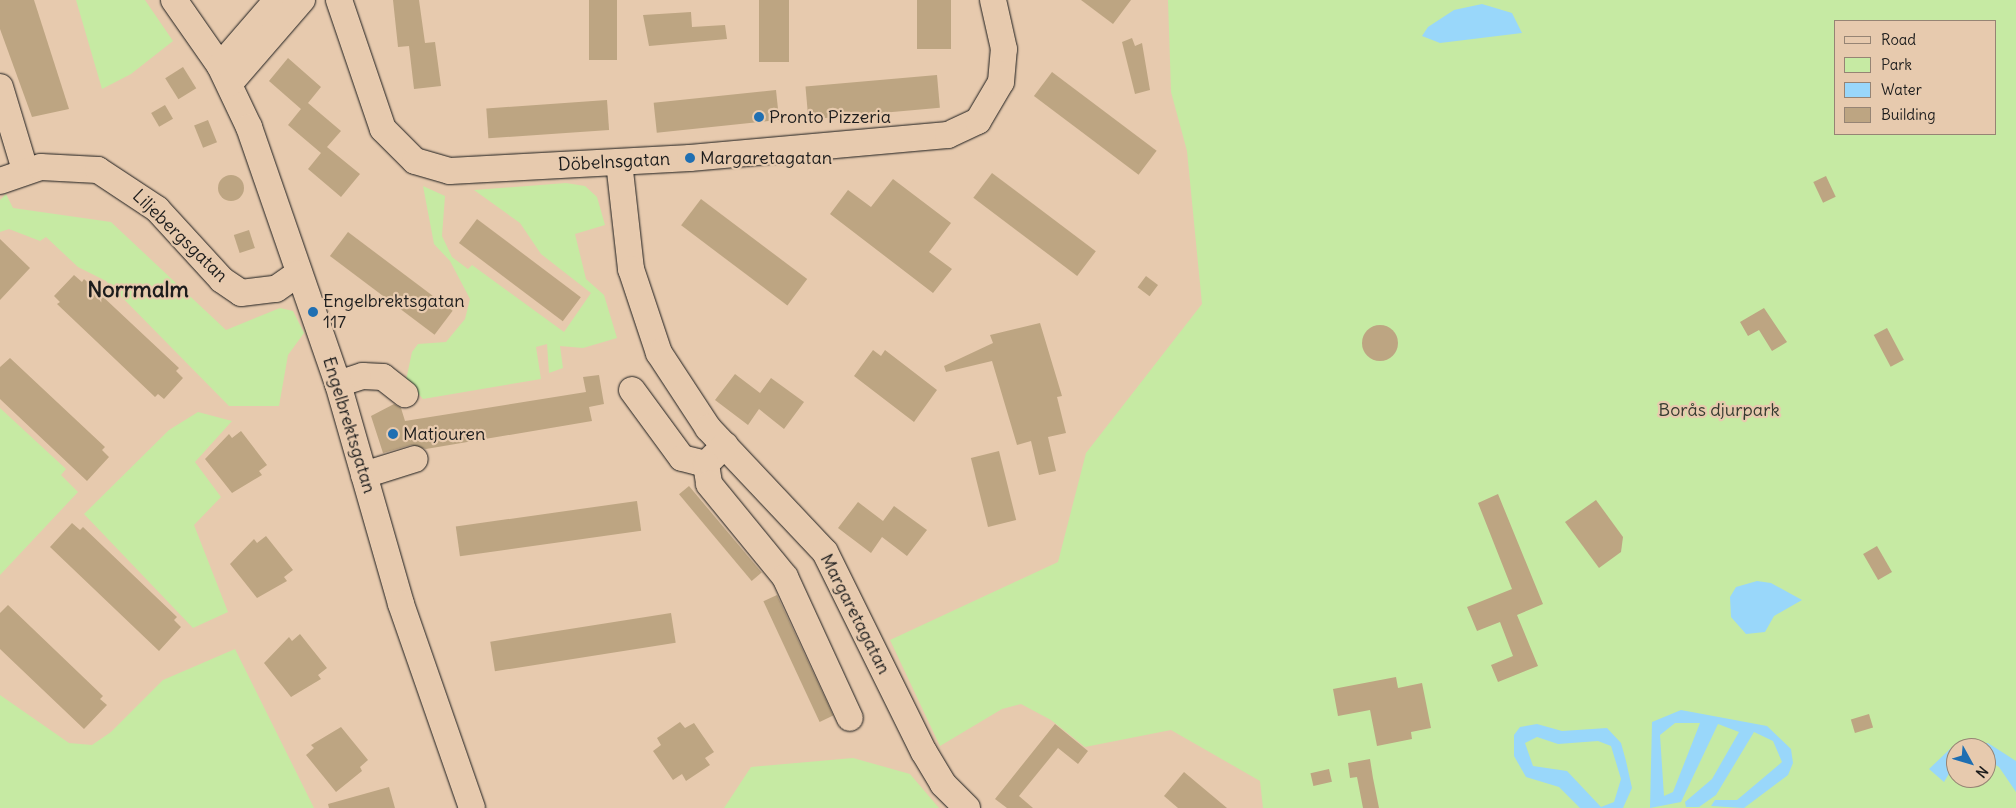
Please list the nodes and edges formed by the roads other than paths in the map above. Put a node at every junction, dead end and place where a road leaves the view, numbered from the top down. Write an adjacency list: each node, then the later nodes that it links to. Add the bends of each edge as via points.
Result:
1 (174, 0): 6 (street, Engelbrektsgatan)
2 (277, 0): 6 (street)
3 (302, 0): 6 (street)
4 (339, 0): 8 (street, Döbelnsgatan, via 383,129 415,160 450,171)
5 (993, 0): 8 (street, Döbelnsgatan, via 1004,49 1001,82 978,122 948,136)
6 (225, 75): 11 (street, Engelbrektsgatan)
7 (0, 88): 9 (street)
8 (619, 162): 15 (street, Margaretagatan, via 631,269 646,323 681,391)
9 (25, 170): 10 (street, Liljebergsgatan); 11 (street, Liljebergsgatan, via 69,165 98,170 119,181 157,209 222,280 241,293 276,288)
10 (0, 181)
11 (299, 273): 12 (street, Engelbrektsgatan)
12 (338, 384): 14 (street, via 363,376 383,377); 18 (street, Engelbrektsgatan)
13 (632, 390): 17 (street, via 682,458)
14 (405, 394)
15 (725, 445): 17 (street); 21 (street, Margaretagatan, via 825,552 924,752 943,784)
16 (416, 459): 18 (street)
17 (706, 464): 19 (street, via 709,484 718,497 785,577)
18 (364, 475): 20 (street, Engelbrektsgatan, via 400,604)
19 (850, 718)
20 (472, 808)
21 (967, 808)

